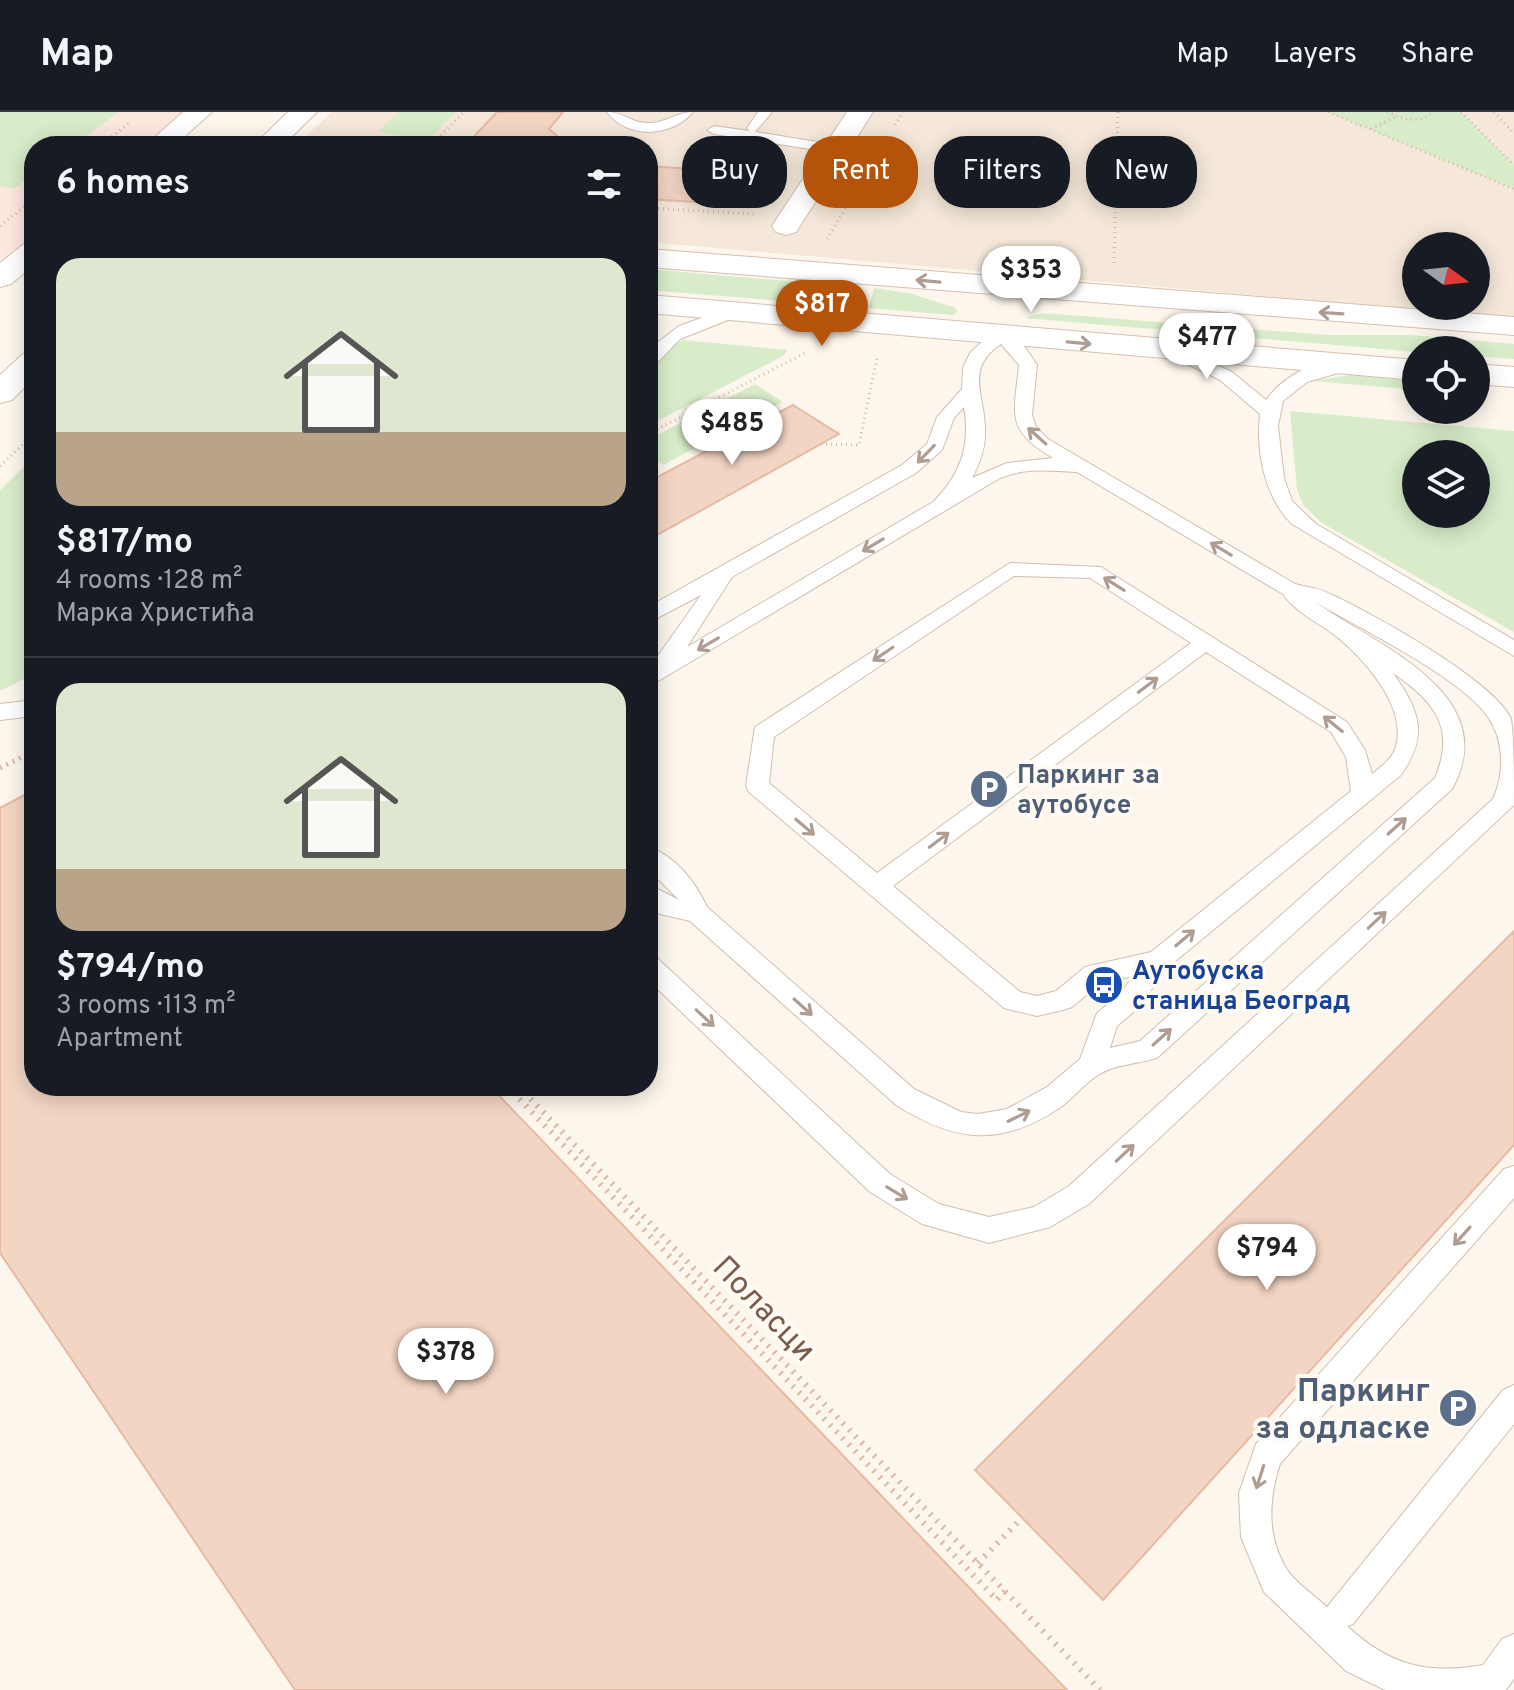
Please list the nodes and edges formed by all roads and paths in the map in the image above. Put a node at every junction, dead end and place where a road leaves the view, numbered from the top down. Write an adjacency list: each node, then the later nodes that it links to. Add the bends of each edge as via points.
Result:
1 (199, 112): 21 (street)
2 (304, 112): 22 (street)
3 (464, 112): 23 (path)
4 (614, 112): 5 (lane, via 623,122 646,127 671,124)
5 (686, 112)
6 (765, 112): 16 (lane)
7 (860, 112): 24 (street)
8 (1118, 112): 36 (path)
9 (1328, 112): 17 (path)
10 (1387, 112): 14 (path)
11 (1433, 112): 14 (path, via 1418,120)
12 (1461, 112): 26 (path)
13 (1494, 112): 19 (path)
14 (1395, 117): 17 (path)
15 (132, 121): 20 (path)
16 (754, 128)
17 (1370, 129): 27 (path)
18 (714, 130): 25 (lane)
19 (1514, 133)
20 (113, 136)
21 (170, 136)
22 (278, 136)
23 (440, 136)
24 (844, 136)
25 (803, 144)
26 (1514, 165)
27 (1514, 189)
28 (803, 200): 33 (street)
29 (24, 207): 32 (path)
30 (658, 209): 31 (path, via 742,215)
31 (760, 210)
32 (0, 226)
33 (786, 226)
34 (24, 258): 37 (street)
35 (658, 259): 38 (street, one-way to 35)
36 (1114, 270)
37 (0, 278)
38 (1006, 287): 41 (street, one-way to 38); 42 (street)
39 (658, 305): 40 (street)
40 (732, 312): 42 (street); 43 (lane, via 696,324)
41 (1514, 326)
42 (1002, 336): 45 (street, one-way to 45); 52 (lane, via 974,361); 59 (lane, one-way to 42, via 1027,429 1023,415 1028,365)
43 (658, 346)
44 (815, 348): 55 (path)
45 (1175, 351): 47 (street); 54 (lane, via 1226,376)
46 (878, 353): 57 (path, via 859,445)
47 (1348, 365): 48 (street); 54 (lane, via 1292,382)
48 (1402, 369)
49 (24, 370): 53 (street)
50 (1490, 375): 51 (street)
51 (1514, 377)
52 (969, 391): 60 (lane, via 976,420 970,464 957,492); 61 (lane, one-way to 61, via 946,417 935,446 924,458)
53 (0, 393)
54 (1269, 412): 69 (lane, via 1274,483 1285,508 1309,528)
55 (658, 429)
56 (24, 443): 58 (path)
57 (821, 444)
58 (0, 466)
59 (1102, 478): 60 (lane, via 1067,465 1027,463 993,474); 62 (lane, one-way to 59)
60 (940, 505): 63 (lane, one-way to 63)
61 (726, 573): 64 (lane); 65 (lane)
62 (1288, 589): 67 (lane, via 1304,607); 77 (lane, via 1321,597 1482,695 1500,717 1511,749)
63 (767, 608): 65 (lane); 71 (lane, one-way to 71)
64 (658, 611)
65 (698, 613): 66 (lane); 70 (lane)
66 (658, 616)
67 (1343, 631): 76 (lane, via 1390,681 1405,717 1407,747 1393,769); 84 (lane, one-way to 67, via 1148,1050 1444,783 1454,768 1455,729 1445,708 1416,679)
68 (1206, 642): 76 (lane, one-way to 68, via 1361,764 1339,727); 79 (lane, one-way to 68); 79 (lane, one-way to 79, via 1094,572 1010,569 763,733 757,786)
69 (1514, 649)
70 (658, 670)
71 (658, 674)
72 (17, 711): 73 (lane, via 14,722)
73 (0, 729)
74 (24, 756): 75 (path)
75 (0, 768)
76 (1362, 792): 82 (lane, one-way to 76)
77 (1508, 798): 83 (lane, one-way to 77, via 880,1183 932,1215 989,1230 1040,1218 1079,1195)
78 (658, 864): 81 (lane, via 687,889)
79 (876, 886): 82 (lane, via 1013,1001 1037,1006 1063,1000 1094,974)
80 (658, 901): 81 (lane)
81 (697, 913): 84 (lane, one-way to 84, via 932,1116 961,1126 1013,1121 1053,1098)
82 (1158, 961): 84 (lane, via 1129,1001 1106,1020)
83 (658, 974)
84 (1091, 1065)
85 (517, 1096): 91 (path, via 997,1600)
86 (528, 1096): 90 (path, Поласци)
87 (1514, 1178): 93 (lane, one-way to 93, via 1267,1455 1255,1493 1257,1537 1275,1581 1358,1659 1403,1681 1450,1688 1493,1680)
88 (1514, 1400): 92 (lane)
89 (1022, 1518): 90 (path)
90 (978, 1563): 91 (path, Поласци)
91 (1002, 1588): 94 (path, Поласци)
92 (1341, 1612)
93 (1514, 1651)
94 (1100, 1690)

